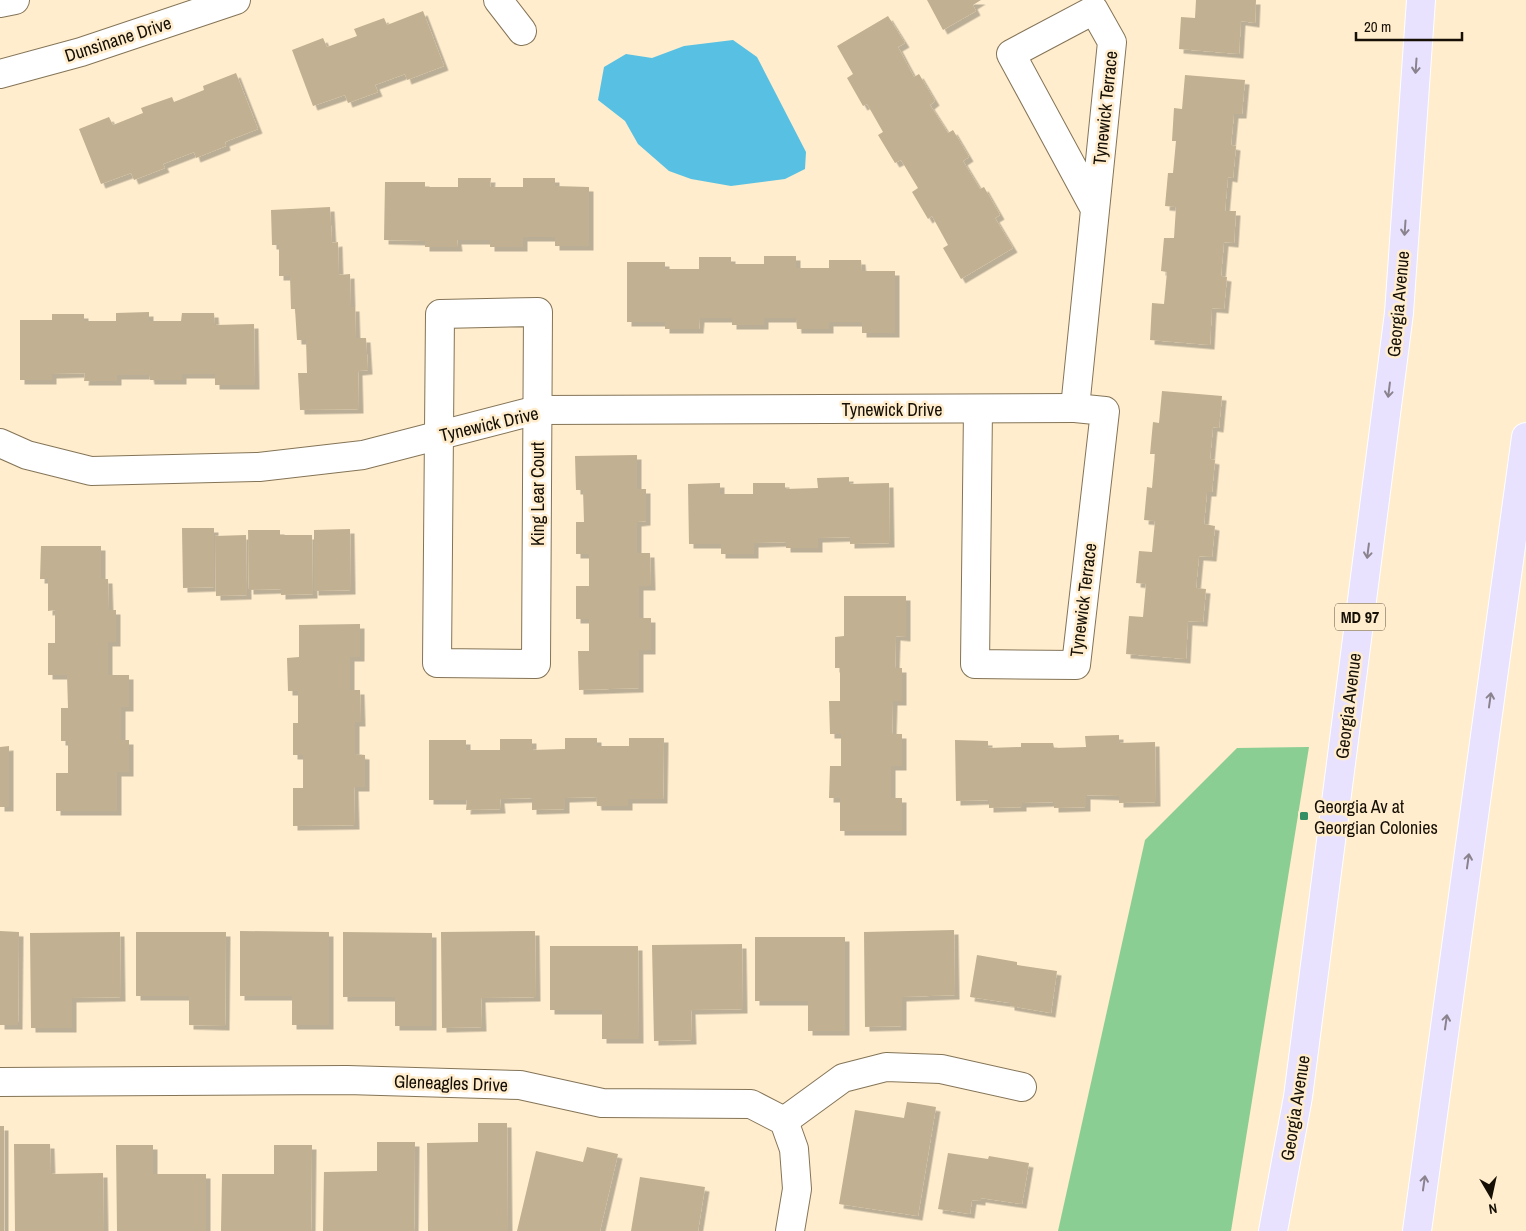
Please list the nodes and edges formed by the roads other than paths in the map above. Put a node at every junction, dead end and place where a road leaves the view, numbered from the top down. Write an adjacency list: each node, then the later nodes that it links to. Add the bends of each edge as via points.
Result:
1 (16, 0): 5 (street)
2 (236, 0): 7 (street, Dunsinane Drive, via 81,52)
3 (498, 0): 6 (street)
4 (1421, 0): 19 (main road, Georgia Avenue / MD 97, one-way to 19, via 1399,313 1298,1097)
5 (0, 3)
6 (522, 31)
7 (0, 74)
8 (1095, 209): 8 (street, Tynewick Terrace, via 1011,54 1094,10 1112,42); 10 (street, Tynewick Terrace)
9 (978, 408): 10 (street, Tynewick Drive); 10 (street, Tynewick Terrace, via 975,664 1076,665 1106,411); 11 (street, Tynewick Drive)
10 (1075, 408)
11 (537, 410): 12 (street, Tynewick Drive); 12 (street, King Lear Court, via 538,312 440,314); 12 (street, King Lear Court, via 536,664 437,663)
12 (439, 435): 14 (street, Tynewick Drive, via 363,455 259,467 91,471 27,455)
13 (1526, 437): 20 (main road, one-way to 13)
14 (0, 443)
15 (0, 1082): 17 (street, Gleneagles Drive, via 347,1080 510,1084 602,1103 751,1104)
16 (1022, 1087): 17 (street, via 941,1069 886,1067 843,1078)
17 (784, 1122): 18 (street, via 794,1149 797,1189)
18 (790, 1231)
19 (1273, 1231)
20 (1417, 1231)

